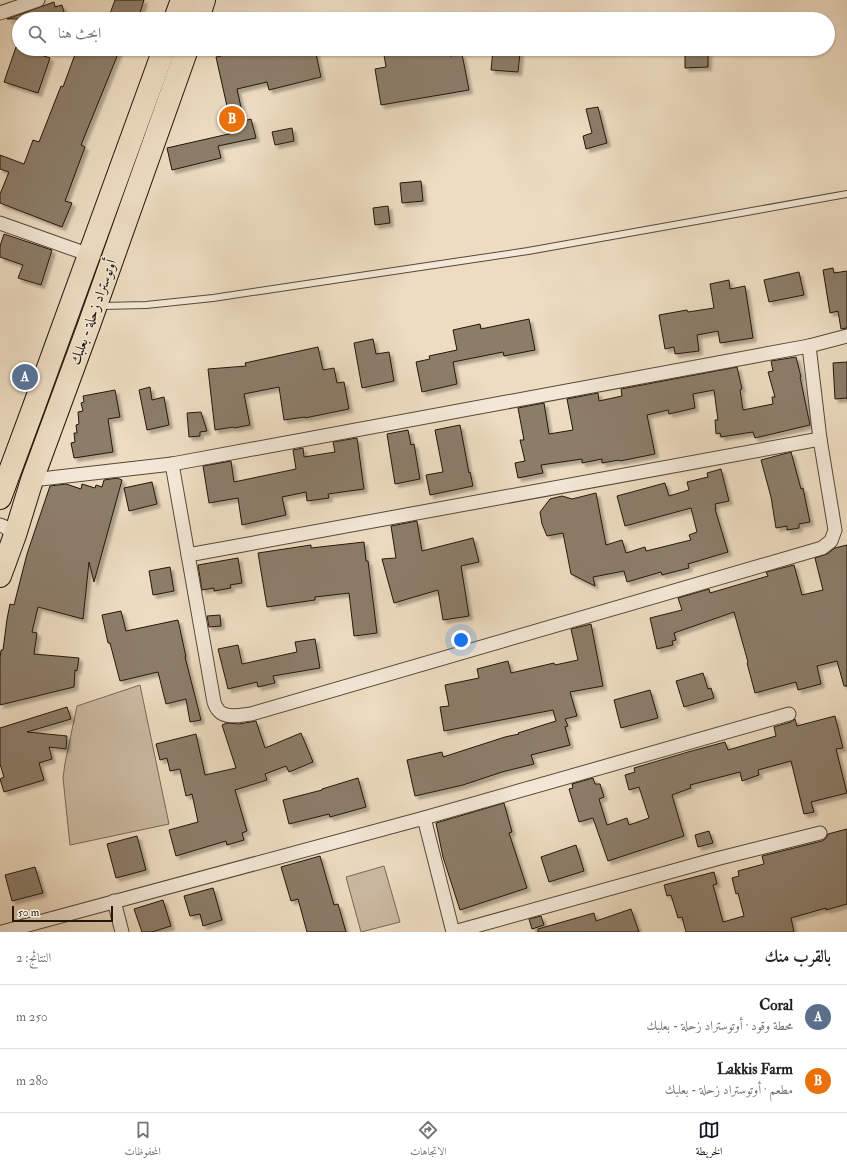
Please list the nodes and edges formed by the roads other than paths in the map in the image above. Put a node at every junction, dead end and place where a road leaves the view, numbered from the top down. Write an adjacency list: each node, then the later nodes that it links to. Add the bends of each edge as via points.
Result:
1 (38, 0): 6 (street)
2 (182, 0): 4 (highway)
3 (204, 0): 5 (highway)
4 (178, 12)
5 (200, 12)
6 (0, 13)
7 (161, 56): 11 (highway, أوتوستراد زحلة - بعلبك)
8 (184, 56): 12 (highway, أوتوستراد زحلة - بعلبك)
9 (847, 194): 12 (lane, via 528,251 213,298 146,305)
10 (0, 223): 11 (street)
11 (90, 255): 18 (highway, أوتوستراد زحلة - بعلبك)
12 (95, 306): 17 (highway, أوتوستراد زحلة - بعلبك)
13 (847, 336): 14 (street)
14 (809, 346): 15 (street); 16 (street)
15 (820, 439): 20 (street); 20 (street, via 835,530 831,541 822,548 251,714 226,715 219,712 214,702)
16 (172, 464): 17 (street); 20 (street)
17 (32, 480): 19 (highway, أوتوستراد زحلة - بعلبك)
18 (0, 498)
19 (7, 530): 21 (highway, أوتوستراد زحلة - بعلبك)
20 (188, 555)
21 (0, 576)
22 (789, 714): 23 (street)
23 (424, 818): 25 (street); 28 (street)
24 (820, 833): 28 (street, via 716,859)
25 (114, 901): 26 (street); 27 (street)
26 (2, 932)
27 (122, 932)
28 (454, 932)

